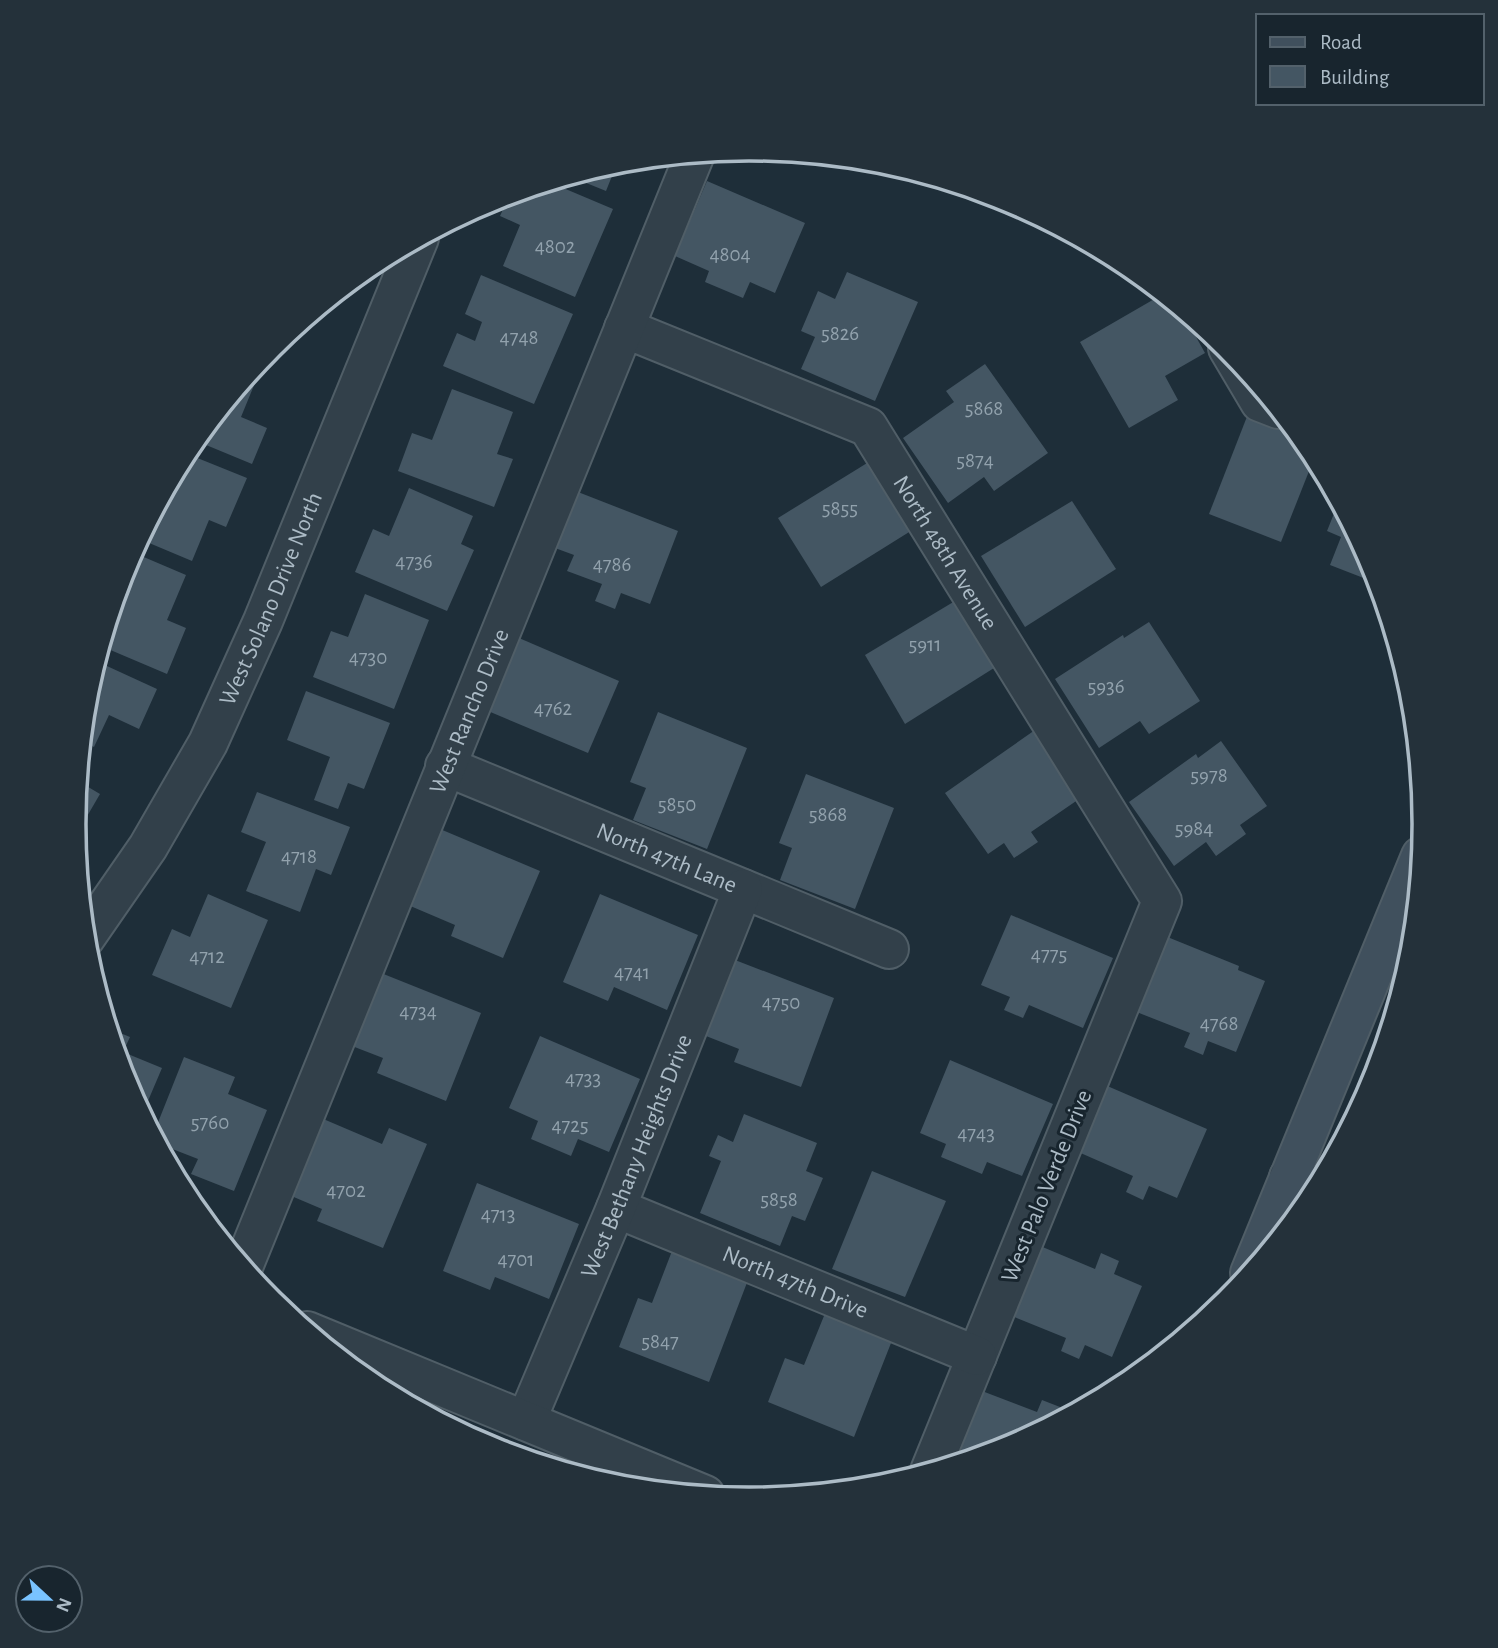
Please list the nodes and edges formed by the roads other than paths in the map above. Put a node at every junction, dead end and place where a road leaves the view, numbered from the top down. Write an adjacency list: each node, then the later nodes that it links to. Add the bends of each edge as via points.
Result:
1 (691, 163): 3 (street, West Rancho Drive)
2 (413, 252): 8 (street, West Solano Drive North, via 263,621 208,743 148,847)
3 (624, 328): 4 (street, West Rancho Drive); 7 (street, North 48th Avenue, via 868,427)
4 (445, 766): 5 (street, North 47th Lane); 13 (street, West Rancho Drive)
5 (743, 889): 9 (street, North 47th Lane); 11 (street, West Bethany Heights Drive)
6 (1409, 889): 10 (main road)
7 (1162, 901): 15 (street, West Palo Verde Drive)
8 (93, 926)
9 (890, 949)
10 (1303, 1182): 12 (main road)
11 (616, 1208): 15 (street, North 47th Drive); 16 (street, West Bethany Heights Drive)
12 (1282, 1217)
13 (247, 1257)
14 (337, 1343): 16 (street)
15 (977, 1356): 17 (street, West Palo Verde Drive)
16 (526, 1421): 18 (street)
17 (935, 1461)
18 (677, 1483)

